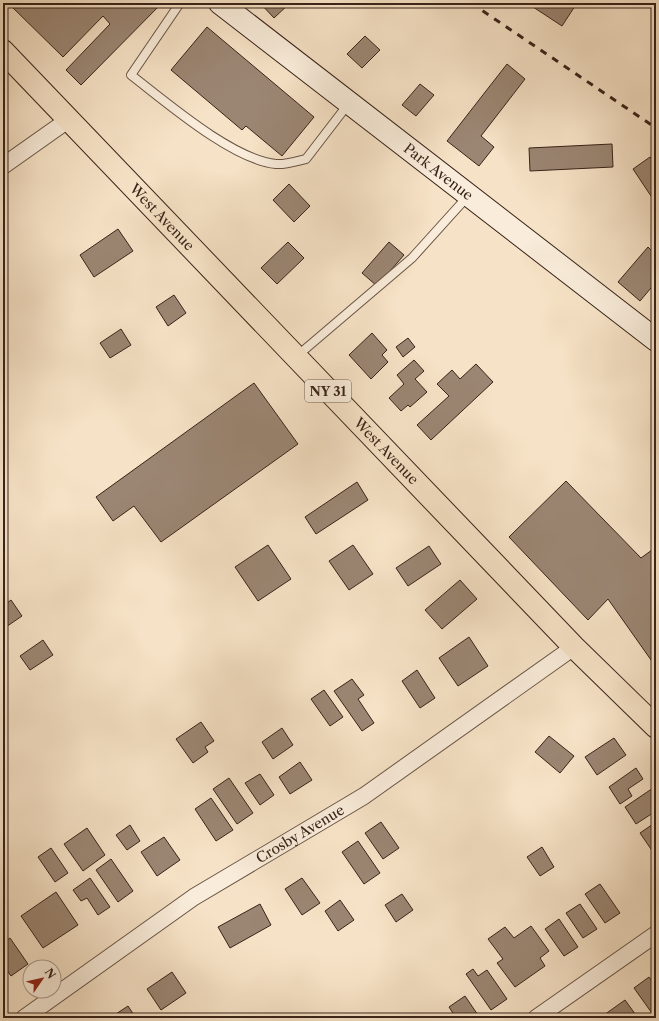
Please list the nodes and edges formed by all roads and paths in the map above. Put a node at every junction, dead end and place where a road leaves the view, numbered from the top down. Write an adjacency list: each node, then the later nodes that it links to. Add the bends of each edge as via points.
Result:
1 (180, 3): 4 (lane, via 131,75 194,123 245,155 276,164 306,159)
2 (220, 3): 4 (main road, Park Avenue)
3 (3, 51): 5 (highway, West Avenue / NY 31)
4 (349, 103): 7 (main road, Park Avenue)
5 (68, 120): 6 (street); 9 (highway, West Avenue / NY 31)
6 (3, 166)
7 (469, 196): 8 (main road, Park Avenue); 9 (lane, via 412,258)
8 (656, 340)
9 (295, 357): 10 (highway, West Avenue / NY 31)
10 (574, 647): 11 (highway, West Avenue / NY 31); 13 (street, Crosby Avenue, via 364,796 194,897)
11 (656, 727)
12 (656, 934): 14 (street)
13 (24, 1018)
14 (536, 1018)

